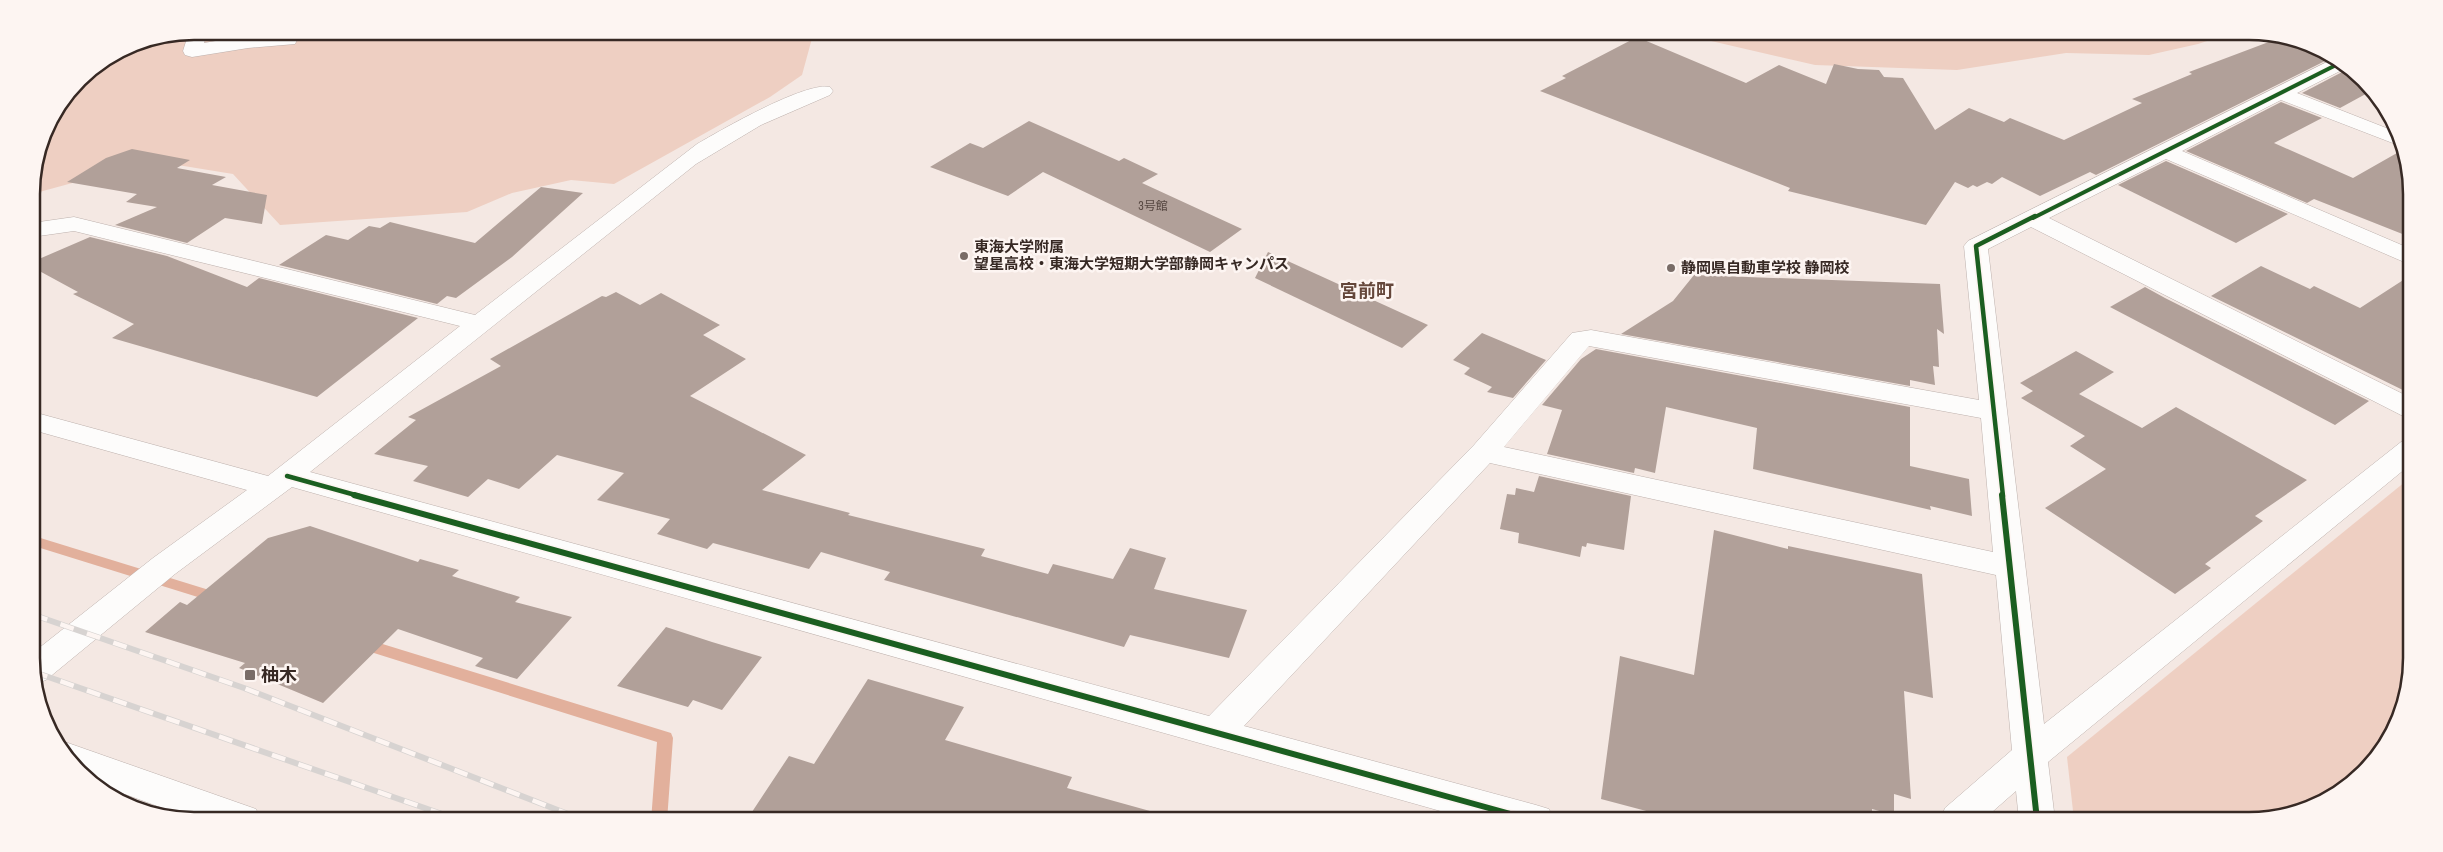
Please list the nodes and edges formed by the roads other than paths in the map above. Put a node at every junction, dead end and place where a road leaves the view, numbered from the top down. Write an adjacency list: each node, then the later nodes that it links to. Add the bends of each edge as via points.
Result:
1 (196, 40): 2 (main road, via 192,51 248,42)
2 (288, 40)
3 (2334, 66): 5 (main road)
4 (823, 91): 13 (main road, via 763,115 688,158)
5 (2280, 93): 6 (main road); 7 (main road)
6 (2392, 137)
7 (2165, 151): 8 (main road); 12 (main road)
8 (2031, 218): 14 (main road); 15 (main road, via 1976,246)
9 (74, 224): 10 (main road); 11 (main road); 13 (main road)
10 (40, 229)
11 (40, 243)
12 (2403, 255)
13 (478, 323): 19 (main road)
14 (2403, 405)
15 (1993, 411): 17 (main road, via 1591,338 1580,339); 20 (main road)
16 (40, 423): 19 (main road)
17 (1484, 452): 20 (main road); 22 (main road)
18 (2403, 455): 23 (main road)
19 (280, 481): 21 (main road, via 164,566); 22 (main road)
20 (2010, 567): 23 (main road)
21 (40, 666)
22 (1216, 732): 26 (main road)
23 (2030, 756): 27 (main road); 28 (main road)
24 (82, 763): 25 (main road)
25 (212, 812)
26 (1507, 812)
27 (1967, 812)
28 (2036, 812)

